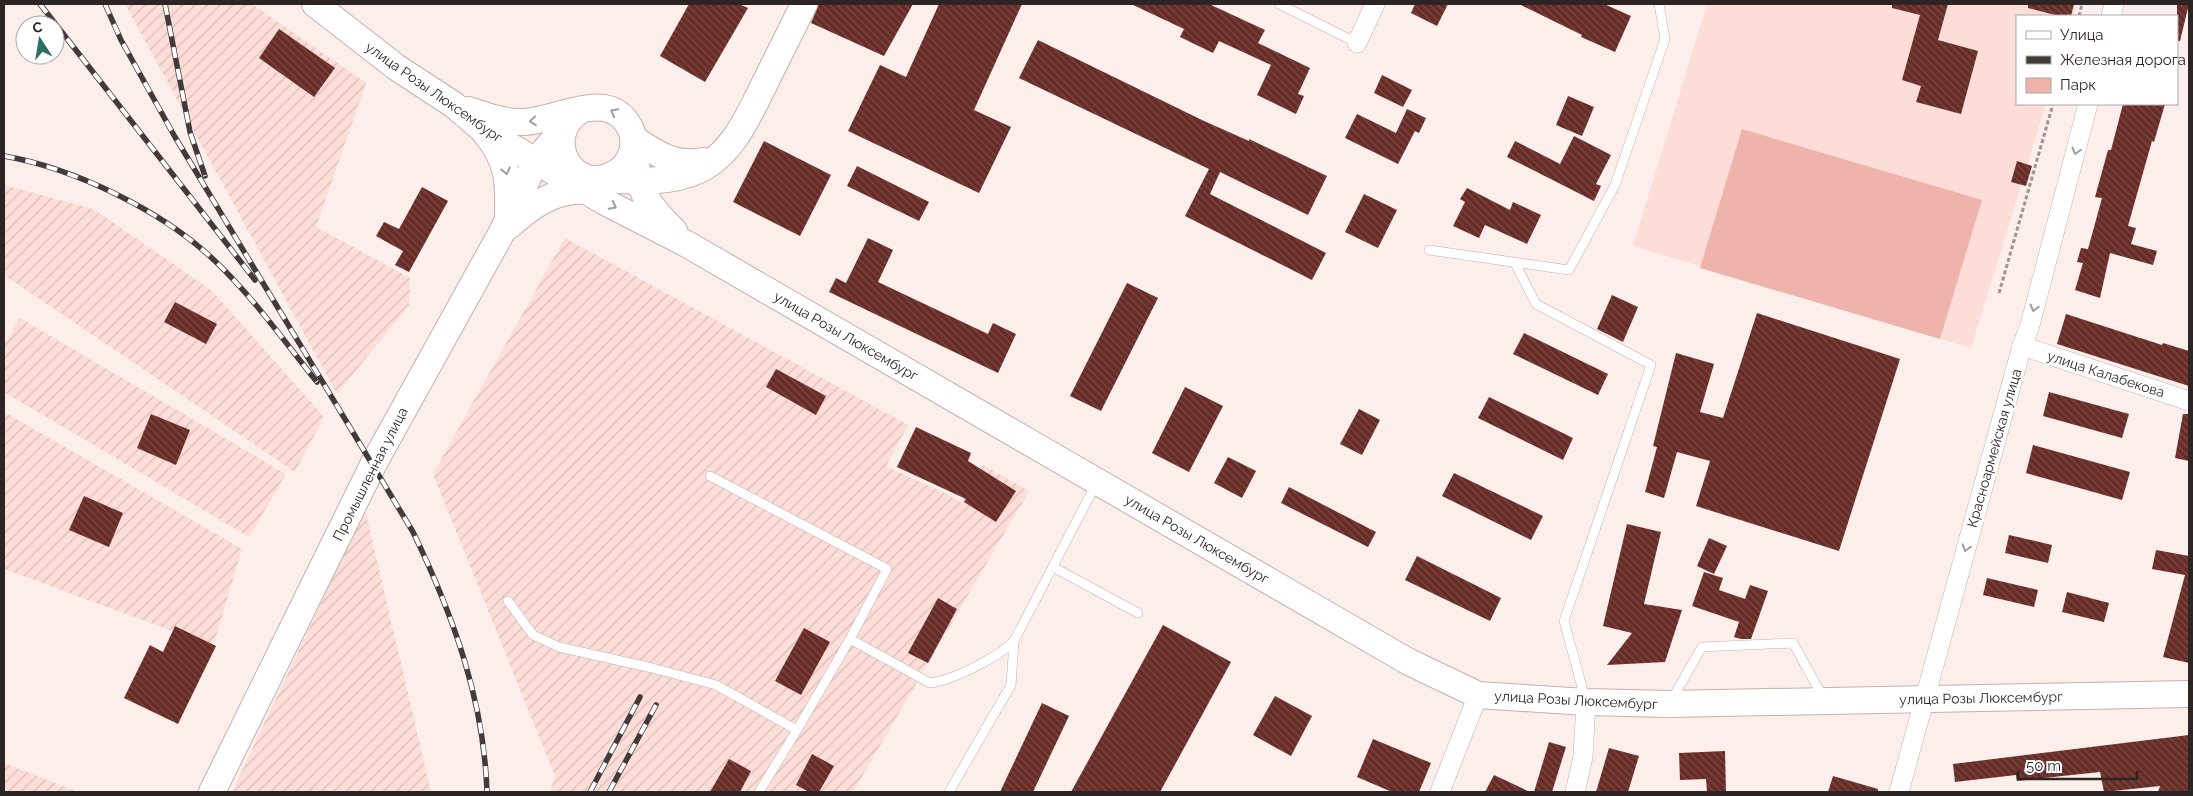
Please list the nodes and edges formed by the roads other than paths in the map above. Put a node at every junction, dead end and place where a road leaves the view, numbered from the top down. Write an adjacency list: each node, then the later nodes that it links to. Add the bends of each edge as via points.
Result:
1 (315, 4): 7 (main road, улица Розы Люксембург, via 396,67)
2 (804, 4): 12 (main road, via 746,121)
3 (1279, 4): 6 (lane)
4 (1375, 4): 6 (street)
5 (1659, 4): 19 (lane, via 1665,39 1615,185 1569,270)
6 (1356, 43)
7 (454, 105): 9 (main road, one-way to 7, via 517,122); 10 (main road, улица Розы Люксембург)
8 (2088, 105): 20 (street, Красноармейская улица, one-way to 20)
9 (573, 118): 11 (main road, one-way to 9, via 626,120 614,111 595,106); 13 (main road, Промышленная улица); 15 (main road, via 561,136 561,148 570,168)
10 (483, 130): 13 (main road, улица Розы Люксембург); 16 (main road, one-way to 16, via 500,152 506,170)
11 (633, 142): 12 (main road, via 679,163); 14 (main road); 15 (main road, via 629,160 623,168)
12 (716, 159): 14 (main road, via 686,175)
13 (536, 161): 15 (main road, улица Розы Люксембург); 16 (main road, Промышленная улица)
14 (638, 180): 15 (main road); 17 (main road, via 647,200)
15 (593, 185): 16 (main road, via 564,191 538,202); 17 (main road, улица Розы Люксембург, one-way to 17)
16 (505, 225): 36 (main road, Промышленная улица, via 374,463)
17 (685, 243): 23 (main road, улица Розы Люксембург)
18 (1429, 250): 19 (lane)
19 (1516, 263): 33 (lane, via 1536,304 1651,365 1564,621)
20 (2022, 346): 21 (street, улица Калабекова); 31 (street, Красноармейская улица, one-way to 31)
21 (2189, 401)
22 (710, 476): 27 (lane, via 887,569)
23 (1098, 482): 24 (lane); 30 (main road, улица Розы Люксембург, via 1409,662)
24 (1053, 567): 26 (lane); 28 (lane)
25 (508, 602): 35 (lane, via 533,635 559,647 716,685)
26 (1138, 613)
27 (850, 639): 28 (lane, via 930,683 944,681 1004,650); 35 (lane)
28 (1014, 641): 38 (lane, via 1011,685)
29 (2189, 694): 31 (main road, улица Розы Люксембург)
30 (1478, 695): 33 (main road, улица Розы Люксембург); 39 (street)
31 (1924, 699): 32 (main road, улица Розы Люксембург); 41 (street, Красноармейская улица)
32 (1825, 701): 34 (main road, улица Розы Люксембург); 34 (lane, via 1793,643 1702,647)
33 (1586, 702): 34 (main road, улица Розы Люксембург); 40 (street, via 1583,757)
34 (1669, 704)
35 (797, 730): 37 (lane)
36 (212, 792)
37 (760, 792)
38 (949, 792)
39 (1440, 792)
40 (1575, 792)
41 (1899, 792)

